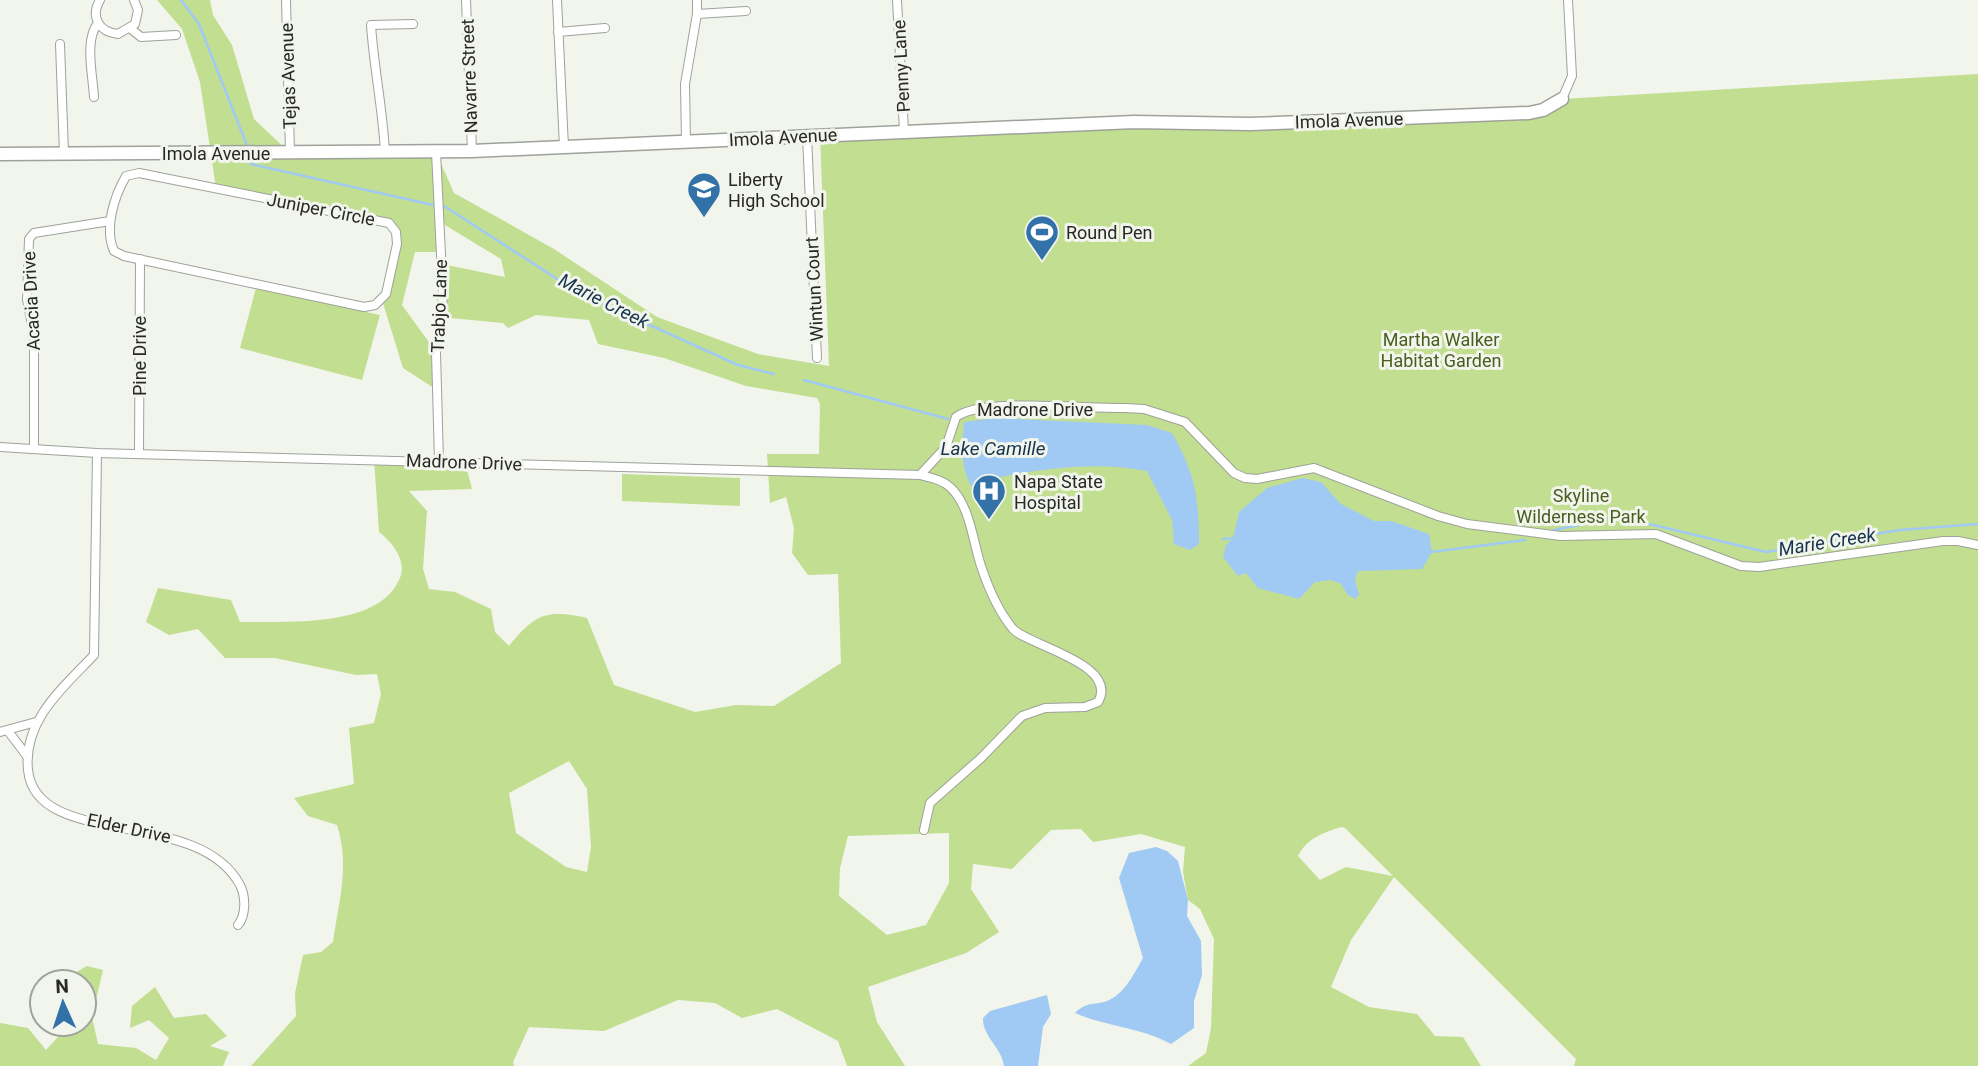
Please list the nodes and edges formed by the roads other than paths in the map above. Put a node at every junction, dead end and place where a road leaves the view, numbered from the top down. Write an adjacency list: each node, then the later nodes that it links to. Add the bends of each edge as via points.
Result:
1 (100, 0): 11 (street, via 95,12)
2 (134, 0): 14 (street, via 138,17)
3 (286, 0): 27 (street, Tejas Avenue)
4 (466, 0): 24 (street, Navarre Street)
5 (557, 0): 15 (street)
6 (697, 0): 10 (street)
7 (897, 0): 20 (street, Penny Lane)
8 (1568, 0): 19 (street, via 1572,76)
9 (746, 11): 10 (street)
10 (697, 14): 22 (street, via 685,84)
11 (98, 23): 14 (street, via 111,34); 18 (street, via 91,44)
12 (413, 24): 28 (street, via 371,25)
13 (605, 28): 15 (street)
14 (131, 29): 16 (street, via 141,37)
15 (558, 32): 23 (street)
16 (176, 35)
17 (60, 44): 26 (street)
18 (94, 97)
19 (1562, 99): 20 (street, Imola Avenue, via 1529,113)
20 (904, 131): 21 (street, Imola Avenue)
21 (807, 136): 22 (street, Imola Avenue); 32 (street, Wintun Court)
22 (686, 141): 23 (street, Imola Avenue)
23 (564, 147): 24 (street, Imola Avenue)
24 (472, 151): 25 (street, Imola Avenue)
25 (436, 152): 28 (street, Imola Avenue); 37 (street, Trabjo Lane, via 443,296 436,352)
26 (64, 153): 27 (street, Imola Avenue); 29 (street, Imola Avenue)
27 (290, 153): 28 (street, Imola Avenue)
28 (385, 153)
29 (0, 154)
30 (110, 221): 31 (street, Juniper Circle, via 114,251); 31 (street, Juniper Circle, via 126,176 139,173 376,219 389,223 396,232 386,294 375,305 364,307); 34 (street, Acacia Drive, via 34,233 29,239)
31 (140, 259): 36 (street, Pine Drive)
32 (817, 358)
33 (0, 447): 34 (street, Madrone Drive)
34 (34, 449): 35 (street, Madrone Drive)
35 (97, 453): 36 (street, Madrone Drive); 40 (street, Elder Drive, via 94,655)
36 (139, 453): 37 (street, Madrone Drive)
37 (439, 461): 38 (street, Madrone Drive)
38 (920, 475): 39 (street, Madrone Drive, via 946,447 956,417 969,409 1125,408 1185,422 1234,473 1245,478 1314,468 1467,524 1550,536 1656,534 1741,566 1759,568 1943,541); 43 (street, via 942,481 956,494 981,567 1013,629 1074,659 1100,683 1102,693 1091,706 1050,707 1022,716 930,803)
39 (1978, 545)
40 (36, 722): 41 (street); 42 (street, Elder Drive)
41 (4, 732): 42 (street, via 22,746)
42 (27, 757): 44 (street, Elder Drive, via 32,788 51,806 108,827 178,838 209,852 241,888 244,912)
43 (924, 830)
44 (238, 925)

